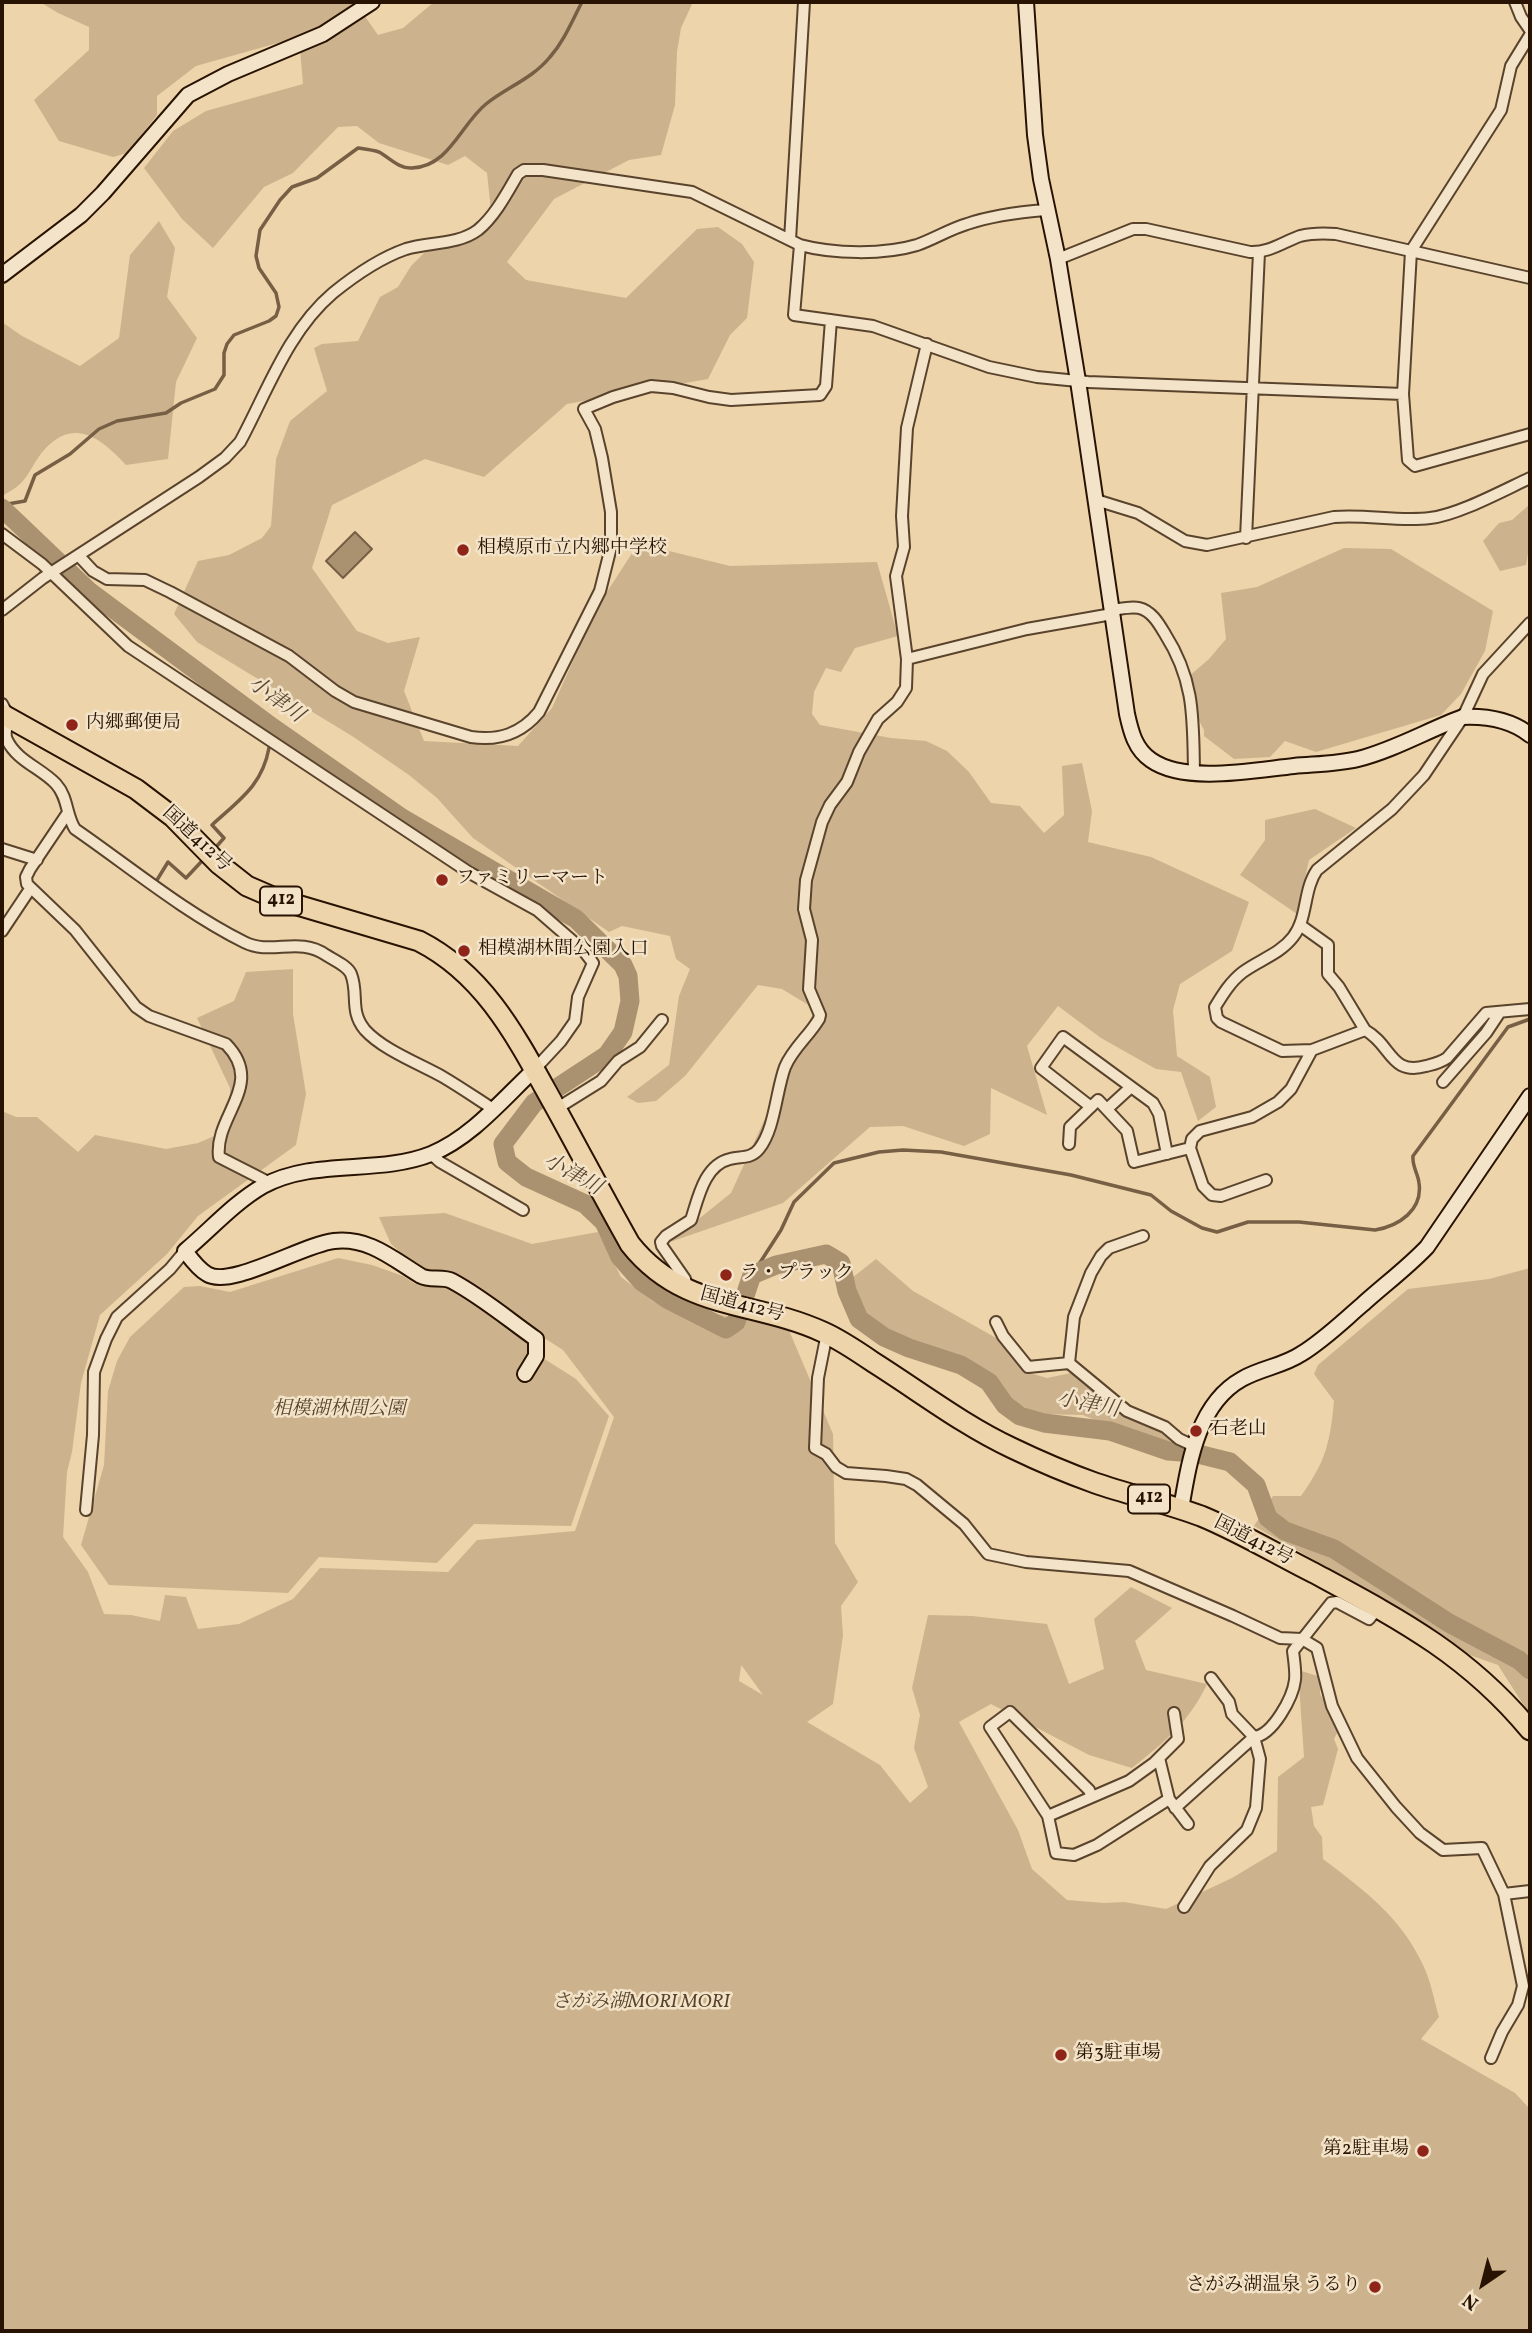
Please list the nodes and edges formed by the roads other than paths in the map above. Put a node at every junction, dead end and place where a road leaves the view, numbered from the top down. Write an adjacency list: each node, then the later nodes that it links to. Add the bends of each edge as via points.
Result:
1 (372, 2): 11 (street, via 323,34 188,95 81,215)
2 (804, 2): 7 (street)
3 (1026, 2): 6 (street, via 1035,135)
4 (1515, 2): 5 (street)
5 (1530, 33): 8 (street, via 1510,66 1500,110)
6 (1046, 210): 7 (street, via 984,219 895,249 832,251); 10 (street)
7 (795, 242): 13 (street, via 794,315); 23 (street, via 683,190 524,170 471,234 405,250 333,294 292,343 233,451)
8 (1411, 251): 9 (street, via 1321,233); 12 (street); 17 (street)
9 (1259, 252): 10 (street, via 1139,229); 16 (street)
10 (1058, 259): 15 (street)
11 (2, 275)
12 (1530, 278)
13 (831, 320): 14 (street, via 873,326); 23 (street, via 826,386 820,395 731,400 651,386 584,409 595,429 605,477 612,529 609,563 596,599 539,712 510,735 471,737 354,702 289,656 170,592 145,580 107,579)
14 (927, 344): 15 (street, via 989,367); 28 (street, via 907,428 904,547 896,576)
15 (1078, 381): 16 (street); 20 (street)
16 (1255, 388): 17 (street); 22 (street)
17 (1403, 394): 18 (street, via 1408,460 1415,466)
18 (1530, 434)
19 (1530, 478): 22 (street, via 1434,518 1344,516)
20 (1096, 500): 22 (street, via 1139,513 1196,544); 26 (street)
21 (2, 534): 24 (street)
22 (1246, 538)
23 (79, 556): 24 (street)
24 (51, 573): 25 (street); 46 (street, via 128,646 470,873 537,910 583,950 593,963 578,997 575,1021 561,1041)
25 (2, 610)
26 (1112, 612): 28 (street); 32 (street, via 1135,742 1160,766); 32 (street, via 1135,607 1144,610 1172,644 1192,704)
27 (1530, 623): 30 (street, via 1483,674)
28 (907, 659): 60 (street, via 906,688 878,719 859,752 822,822 810,860 804,909 812,940 809,989 819,1019 788,1062 760,1147 750,1156 726,1160 715,1168 700,1192 691,1220 661,1242 685,1279)
29 (4, 712): 33 (street, via 11,747 56,785); 46 (highway, 国道412号 / 412, via 146,795 247,886 277,900 403,934 435,949 483,990)
30 (1463, 717): 31 (street, via 1498,720); 32 (street, via 1359,758); 37 (street, via 1442,752 1405,797 1317,870 1309,884)
31 (1530, 736)
32 (1194, 772)
33 (67, 814): 35 (street); 49 (street, via 75,829 194,913 246,943 258,947 306,945 348,969 355,1010 366,1032)
34 (2, 849): 35 (street)
35 (37, 860): 36 (street, via 26,877)
36 (30, 888): 38 (street); 56 (street, via 75,930 136,1007 226,1044 235,1053 243,1075 239,1097 218,1142 219,1157)
37 (1300, 925): 42 (street, via 1328,945 1328,974); 43 (street, via 1283,947 1237,978 1215,1012 1221,1022 1282,1051)
38 (2, 931)
39 (1530, 1009): 40 (street)
40 (1500, 1012): 42 (street, via 1483,1015 1443,1061 1412,1070 1401,1066); 44 (street)
41 (662, 1020): 46 (street, via 640,1047 618,1061 601,1081)
42 (1365, 1030): 43 (street)
43 (1312, 1050): 52 (street, via 1292,1089 1278,1102 1252,1117 1200,1131)
44 (1443, 1082)
45 (1131, 1087): 48 (street, via 1063,1037 1041,1068); 50 (street); 54 (street, via 1153,1103 1159,1114)
46 (547, 1092): 49 (street); 60 (highway, 国道412号 / 412, via 631,1244 652,1267)
47 (1530, 1096): 65 (street, via 1412,1263 1315,1345 1228,1389 1203,1422)
48 (1091, 1107): 50 (street, via 1098,1100); 51 (street, via 1070,1127)
49 (493, 1109): 53 (street)
50 (1107, 1110): 54 (street, via 1127,1131 1134,1162)
51 (1069, 1144)
52 (1190, 1148): 54 (street); 55 (street, via 1203,1186 1212,1195)
53 (432, 1154): 56 (street, via 406,1162 292,1175); 57 (street)
54 (1167, 1154)
55 (1266, 1180)
56 (270, 1183): 59 (street)
57 (523, 1210)
58 (1143, 1236): 63 (street, via 1109,1248 1091,1273 1074,1317)
59 (185, 1251): 64 (street, via 208,1275 219,1279 334,1241 364,1243 393,1255 425,1278 450,1280 537,1339 536,1356); 67 (street, via 117,1317 106,1339 94,1372)
60 (687, 1291): 62 (highway, 国道412号 / 412)
61 (996, 1322): 63 (street, via 1028,1367)
62 (827, 1333): 66 (highway, 国道412号 / 412, via 997,1441 1094,1482); 69 (street, via 818,1378 815,1448 836,1467 917,1485 964,1524 988,1554 1129,1572 1280,1638)
63 (1069, 1363): 65 (street, via 1128,1411 1165,1427)
64 (525, 1374)
65 (1194, 1447): 66 (street)
66 (1181, 1509): 68 (highway, 国道412号 / 412, via 1247,1538)
67 (86, 1510)
68 (1378, 1608): 69 (street, via 1369,1619 1331,1603); 72 (highway, 国道412号 / 412, via 1464,1662)
69 (1302, 1639): 73 (street, via 1293,1651 1295,1682 1283,1710 1272,1728); 80 (street, via 1317,1648 1332,1706 1357,1758 1420,1833 1443,1850 1482,1848)
70 (1210, 1678): 73 (street, via 1229,1702 1232,1714)
71 (1174, 1713): 74 (street, via 1178,1739)
72 (1530, 1730)
73 (1254, 1737): 76 (street); 81 (street, via 1259,1772 1256,1808 1247,1830 1210,1866)
74 (1159, 1758): 75 (street, via 1129,1781); 76 (street)
75 (1091, 1797): 77 (street); 77 (street, via 1010,1712 990,1727)
76 (1172, 1803): 77 (street, via 1074,1855 1056,1853); 78 (street)
77 (1048, 1816)
78 (1188, 1824)
79 (1530, 1891): 80 (street)
80 (1504, 1894): 82 (street, via 1523,1986)
81 (1184, 1907)
82 (1491, 2058)

